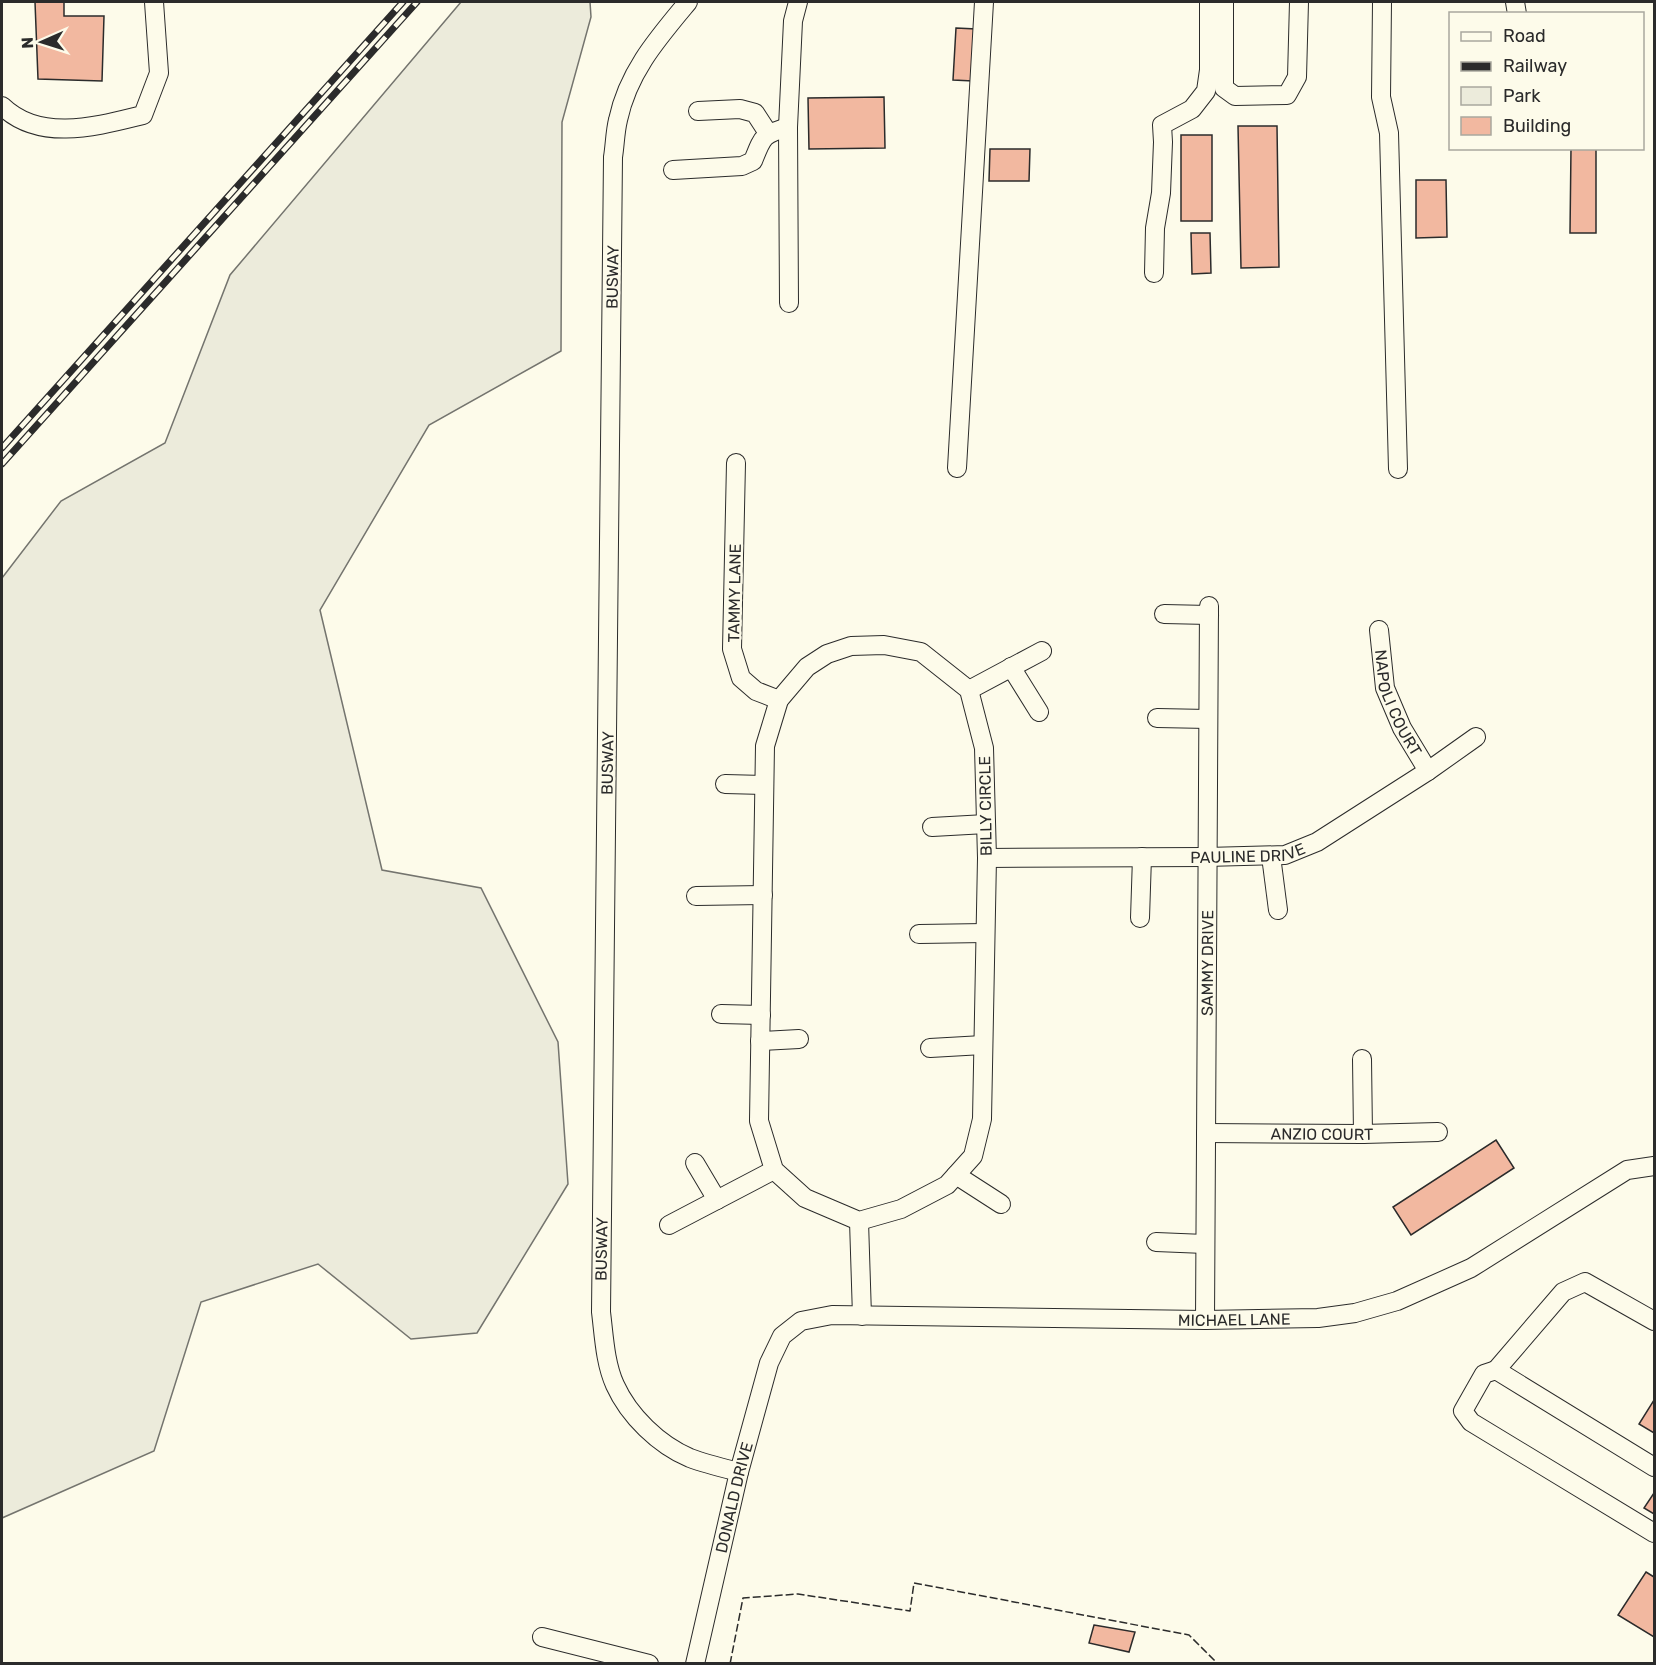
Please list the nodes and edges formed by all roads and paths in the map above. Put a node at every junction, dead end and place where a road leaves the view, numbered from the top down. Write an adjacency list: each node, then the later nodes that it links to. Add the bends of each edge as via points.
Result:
1 (154, 2): 9 (street, via 159,73 143,115 91,128 71,128 30,125)
2 (688, 2): 70 (street, BUSWAY, via 636,69 618,120 613,157 601,1312 606,1354 615,1385 633,1414 658,1440 689,1458)
3 (798, 2): 11 (street)
4 (984, 2): 17 (street)
5 (1209, 2): 14 (street, via 1206,91 1192,110 1162,125)
6 (1224, 2): 7 (street, via 1224,88 1235,96 1287,95 1297,77)
7 (1299, 2)
8 (1382, 2): 18 (street, via 1381,97 1389,133)
9 (2, 106)
10 (698, 111): 12 (street, via 740,109 755,113)
11 (788, 127): 12 (street); 15 (street)
12 (768, 133): 13 (street, via 753,161 742,166)
13 (673, 170)
14 (1154, 273)
15 (789, 303)
16 (736, 464): 24 (street, TAMMY LANE, via 732,649 741,678 756,691)
17 (957, 468)
18 (1398, 469)
19 (1164, 614): 27 (street, SAMMY DRIVE, via 1209,610)
20 (1379, 630): 29 (street, NAPOLI COURT, via 1386,688 1402,728)
21 (1042, 651): 22 (street)
22 (1011, 668): 23 (street); 25 (street)
23 (969, 690): 24 (street, via 921,652 884,645 851,646 827,654 807,667); 32 (street, BILLY CIRCLE, via 984,748)
24 (779, 700): 31 (street, via 765,746)
25 (1039, 712)
26 (1157, 718): 27 (street)
27 (1208, 718): 36 (street, SAMMY DRIVE)
28 (1476, 737): 29 (street, PAULINE DRIVE)
29 (1428, 771): 34 (street, PAULINE DRIVE, via 1317,842 1285,855)
30 (725, 784): 31 (street)
31 (764, 785): 39 (street)
32 (986, 824): 33 (street); 37 (street, BILLY CIRCLE)
33 (932, 827)
34 (1271, 856): 36 (street, PAULINE DRIVE); 40 (street)
35 (1142, 857): 36 (street, PAULINE DRIVE); 37 (street, PAULINE DRIVE); 41 (street)
36 (1206, 857): 52 (street, SAMMY DRIVE)
37 (987, 858): 43 (street, BILLY CIRCLE)
38 (696, 896): 39 (street)
39 (763, 896): 45 (street)
40 (1278, 910)
41 (1140, 918)
42 (919, 933): 43 (street)
43 (985, 933): 48 (street, BILLY CIRCLE)
44 (721, 1014): 45 (street)
45 (761, 1015): 47 (street)
46 (799, 1039): 47 (street)
47 (760, 1041): 56 (street, via 759,1121)
48 (983, 1045): 49 (street); 57 (street, BILLY CIRCLE, via 982,1119 973,1156)
49 (930, 1048)
50 (1362, 1059): 53 (street)
51 (1438, 1132): 53 (street, ANZIO COURT)
52 (1206, 1133): 53 (street, ANZIO COURT); 63 (street, SAMMY DRIVE)
53 (1363, 1134)
54 (694, 1163): 58 (street)
55 (1654, 1166): 65 (street, MICHAEL LANE, via 1627,1170 1471,1268 1398,1301 1318,1318)
56 (774, 1170): 58 (street); 60 (street, via 805,1198)
57 (956, 1175): 59 (street); 60 (street, BILLY CIRCLE, via 947,1185 901,1209)
58 (717, 1200): 61 (street)
59 (1001, 1204)
60 (859, 1221): 64 (street)
61 (669, 1225)
62 (1156, 1242): 63 (street)
63 (1205, 1244): 65 (street, SAMMY DRIVE)
64 (862, 1316): 65 (street, MICHAEL LANE); 67 (street, MICHAEL LANE, via 832,1315 801,1321)
65 (1205, 1320)
66 (1654, 1321): 68 (street, via 1585,1282 1563,1292)
67 (782, 1336): 70 (street, DONALD DRIVE, via 769,1363)
68 (1496, 1370): 69 (street); 71 (street, via 1484,1374 1463,1411 1471,1422)
69 (1654, 1467)
70 (740, 1472): 74 (street, DONALD DRIVE)
71 (1654, 1533)
72 (542, 1637): 73 (street)
73 (649, 1664)
74 (695, 1664)

